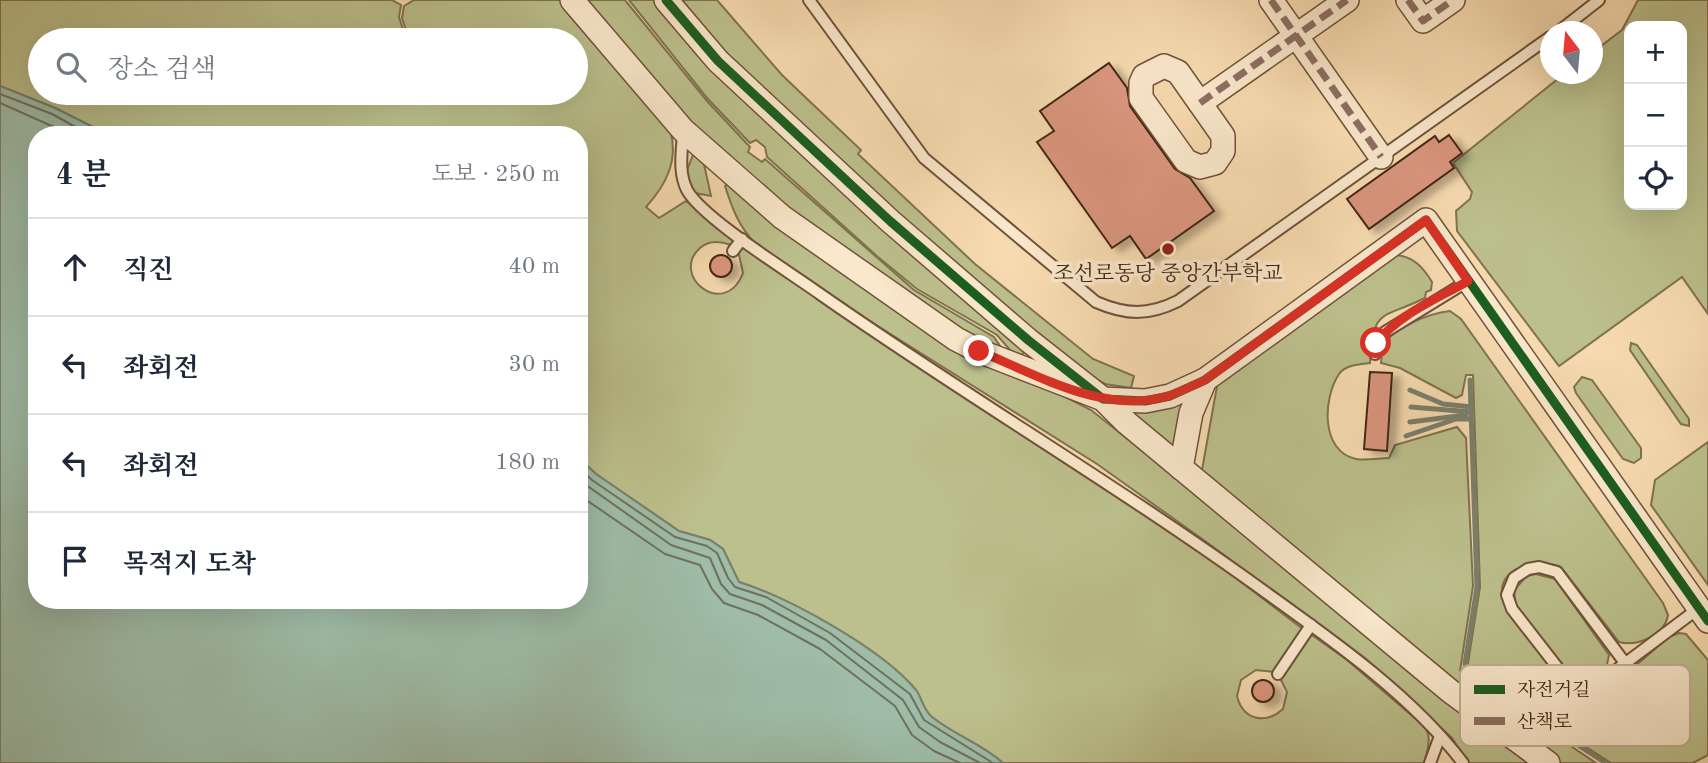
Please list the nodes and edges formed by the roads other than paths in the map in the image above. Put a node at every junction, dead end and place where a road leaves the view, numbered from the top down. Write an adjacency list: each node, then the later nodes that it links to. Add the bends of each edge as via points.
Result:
1 (572, 0): 13 (street)
2 (666, 0): 20 (street, via 718,61 890,221)
3 (809, 0): 14 (lane, via 924,158 1096,302 1118,311 1159,310 1178,301)
4 (1270, 0): 10 (street)
5 (1347, 0): 10 (street)
6 (1408, 0): 7 (street, via 1423,21)
7 (1453, 0)
8 (1599, 0): 9 (lane)
9 (1572, 21)
10 (1296, 36): 12 (street); 14 (street)
11 (1540, 44): 14 (lane)
12 (1200, 103)
13 (683, 130): 15 (lane, via 681,169 688,192); 20 (street, via 782,217 925,319 979,351)
14 (1381, 157)
15 (742, 239): 16 (lane); 23 (lane, via 868,328 1196,542)
16 (733, 251)
17 (1468, 281): 18 (lane, via 1385,332 1376,343); 19 (street, via 1426,220); 22 (street)
18 (1375, 354)
19 (1205, 380): 20 (street, via 1170,396 1145,401); 21 (street, via 1191,413)
20 (1103, 399): 21 (street)
21 (1181, 468): 28 (street)
22 (1704, 615): 24 (lane)
23 (1311, 625): 27 (lane); 29 (lane)
24 (1625, 663): 25 (lane, via 1557,572 1538,567 1514,578 1507,595 1512,609); 26 (lane)
25 (1556, 665)
26 (1622, 665)
27 (1278, 674)
28 (1460, 698)
29 (1440, 736): 31 (lane); 32 (lane)
30 (1525, 746): 33 (street)
31 (1430, 763)
32 (1462, 763)
33 (1548, 763)

